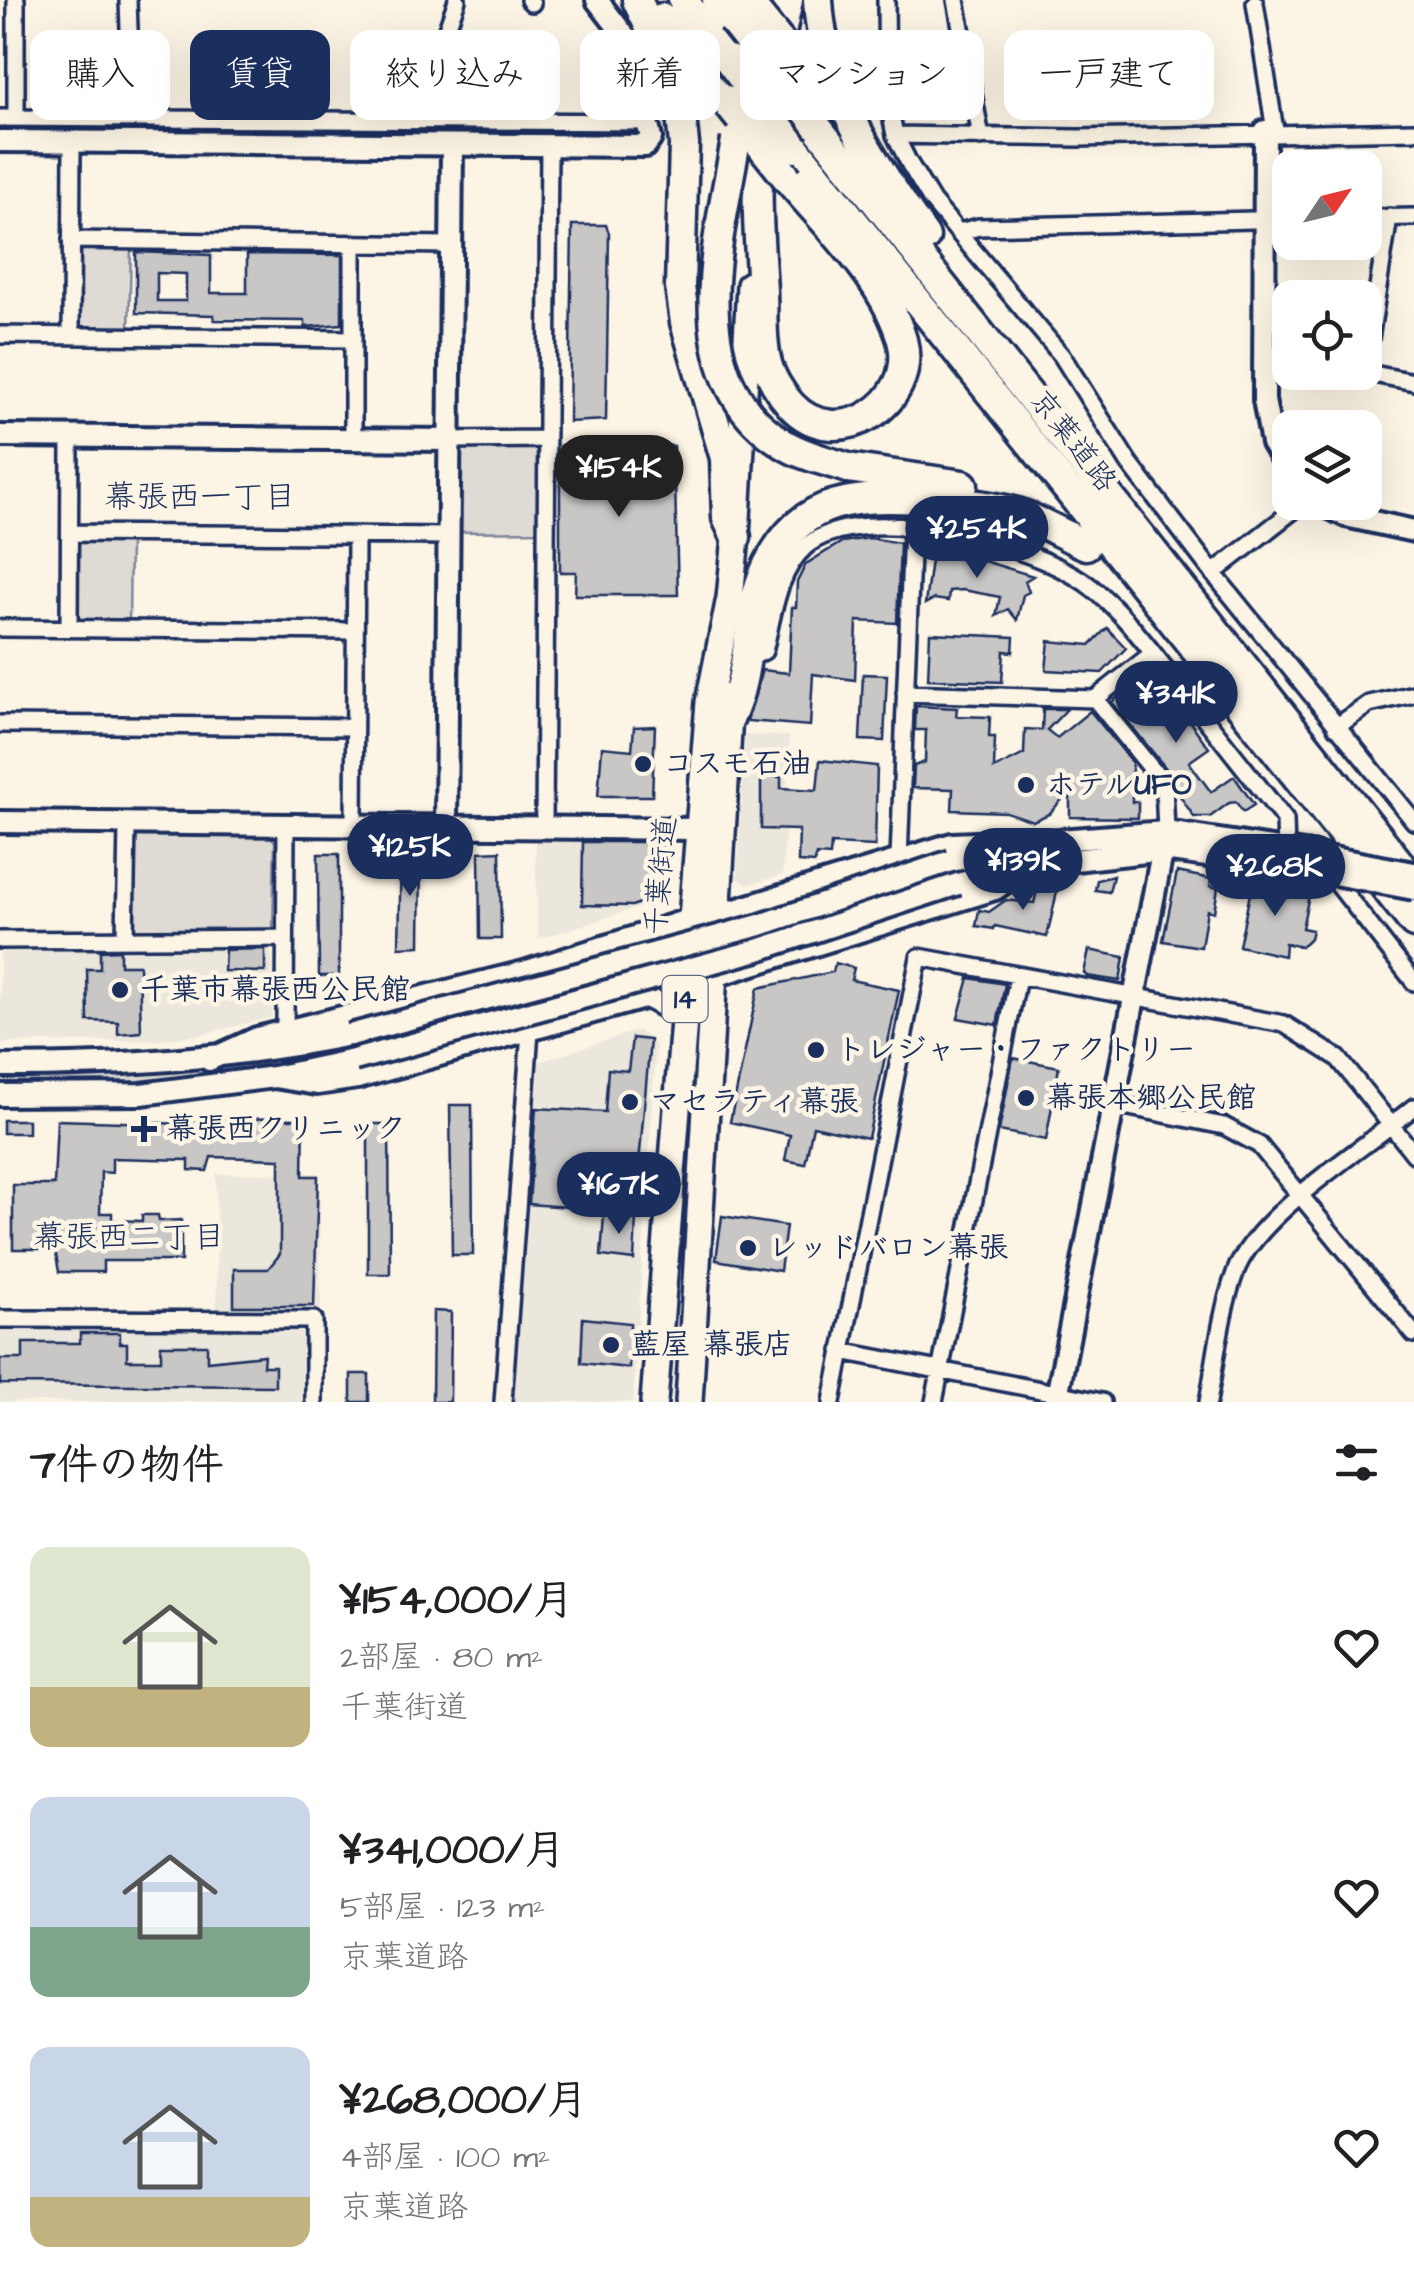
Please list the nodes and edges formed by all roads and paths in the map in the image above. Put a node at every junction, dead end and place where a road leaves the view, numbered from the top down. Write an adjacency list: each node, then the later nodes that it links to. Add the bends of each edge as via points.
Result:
1 (16, 0): 19 (street)
2 (128, 0): 15 (street)
3 (458, 0): 16 (street)
4 (597, 0): 24 (street, via 627,39)
5 (636, 0): 66 (highway, via 678,86 684,144 680,287 725,458 728,518)
6 (648, 0): 34 (highway, bridge, via 873,281 903,345 892,398 844,426 810,420 793,408 766,363)
7 (683, 0): 74 (highway, 京葉道路, bridge)
8 (764, 0): 17 (highway, 千葉街道 / 14)
9 (788, 0): 34 (highway)
10 (818, 0): 32 (highway, via 833,72)
11 (886, 0): 27 (street, via 887,95)
12 (956, 0): 28 (street)
13 (1255, 3): 25 (street)
14 (732, 7): 32 (highway, bridge, via 807,75); 52 (highway, 京葉道路, bridge, via 801,107)
15 (129, 30)
16 (447, 30)
17 (765, 30)
18 (170, 117): 20 (street)
19 (8, 118)
20 (350, 119)
21 (415, 120): 24 (street)
22 (740, 120): 67 (highway, bridge, via 712,292 723,368 747,412 799,452 848,468 987,490 1044,515)
23 (759, 120): 34 (highway, 千葉街道 / 14)
24 (648, 122): 31 (street, via 646,146)
25 (1270, 131): 26 (street); 28 (street); 38 (street)
26 (1414, 131)
27 (895, 134): 28 (street); 40 (street, via 932,201)
28 (980, 136)
29 (0, 142): 30 (street)
30 (72, 142): 33 (street); 41 (street)
31 (548, 145): 33 (street); 58 (street)
32 (865, 145): 52 (highway, via 1029,380)
33 (452, 147): 43 (street)
34 (755, 169): 66 (highway, 千葉街道 / 14)
35 (1414, 217): 37 (street)
36 (1382, 218): 37 (street)
37 (1389, 218): 44 (street)
38 (1267, 220): 39 (street); 40 (street); 48 (street)
39 (1272, 220)
40 (960, 232): 68 (street, via 1062,356 1128,462)
41 (71, 240): 42 (street); 46 (street)
42 (353, 245): 43 (street); 47 (street)
43 (450, 246): 57 (street)
44 (1379, 280)
45 (0, 335): 46 (street)
46 (71, 336): 47 (street)
47 (354, 339): 56 (street)
48 (1264, 352): 49 (street); 54 (street)
49 (1272, 354)
50 (1382, 376): 51 (street)
51 (1414, 382)
52 (1045, 416): 98 (highway, 京葉道路)
53 (0, 436): 55 (street)
54 (1272, 436)
55 (70, 437): 56 (street); 63 (street)
56 (353, 440): 57 (street)
57 (450, 440): 58 (street); 65 (street)
58 (546, 440): 89 (street)
59 (1281, 520): 68 (street)
60 (1364, 520): 62 (street)
61 (912, 529): 73 (street, via 987,540 1071,572); 75 (street, via 848,526 805,547 786,574 764,651); 76 (street)
62 (1414, 531)
63 (70, 533): 64 (street); 71 (street)
64 (356, 536): 65 (street); 72 (street)
65 (448, 536): 88 (street)
66 (736, 537): 69 (highway, 千葉街道 / 14)
67 (1086, 545): 74 (highway, via 1180,645); 75 (highway, via 1017,513 982,506 882,497 838,501 783,539 762,578)
68 (1213, 573): 82 (street)
69 (730, 598): 79 (highway, 千葉街道 / 14); 90 (highway, 千葉街道 / 14, via 709,702)
70 (0, 628): 71 (street)
71 (69, 630): 72 (street)
72 (355, 631): 81 (street)
73 (1153, 652): 78 (street); 93 (street, via 1285,820)
74 (1203, 656): 102 (highway, 京葉道路)
75 (744, 661): 79 (highway, via 740,697)
76 (906, 693): 78 (street); 94 (street)
77 (1414, 694): 82 (street, via 1369,704)
78 (1095, 699): 91 (street, via 1164,784)
79 (730, 716): 100 (highway, 千葉街道 / 14)
80 (0, 724): 81 (street)
81 (354, 727): 87 (street)
82 (1336, 727): 83 (street)
83 (1414, 821)
84 (0, 822): 85 (street)
85 (128, 823): 86 (street); 104 (street)
86 (286, 824): 87 (street); 103 (street)
87 (354, 825): 88 (street)
88 (446, 825): 89 (street)
89 (544, 826): 90 (street)
90 (698, 829): 101 (highway, 千葉街道 / 14)
91 (1165, 841): 92 (street); 93 (street); 95 (street); 97 (street); 110 (street)
92 (1018, 846): 94 (street, via 952,844); 114 (street, bridge, via 951,861 760,925 350,1034)
93 (1286, 850): 96 (street, bridge)
94 (899, 858): 100 (street)
95 (1030, 865): 107 (street, via 994,889); 116 (street, bridge, via 758,950)
96 (1414, 872)
97 (1329, 873): 99 (street, bridge); 109 (street)
98 (1414, 882)
99 (1414, 890)
100 (719, 911): 106 (street); 107 (highway, 千葉街道 / 14)
101 (688, 920): 106 (highway, 千葉街道 / 14); 112 (street, via 506,977)
102 (1414, 923)
103 (285, 938): 104 (street); 112 (street)
104 (125, 939): 105 (street)
105 (0, 940)
106 (687, 952): 111 (highway, 千葉街道 / 14)
107 (715, 976): 131 (highway, 千葉街道 / 14)
108 (1018, 977): 110 (street); 125 (street, via 919,957); 126 (street)
109 (1414, 982)
110 (1135, 998): 118 (street); 120 (street, via 1284,1024 1338,1058)
111 (684, 1017): 113 (street, via 646,997); 130 (highway, 千葉街道 / 14)
112 (284, 1031): 114 (street)
113 (530, 1032): 116 (street, via 357,1078 318,1084); 129 (street)
114 (209, 1060): 115 (street)
115 (0, 1066)
116 (274, 1076): 117 (street, via 141,1094)
117 (0, 1095)
118 (1114, 1104): 122 (street, via 1246,1136); 127 (street)
119 (1414, 1107): 120 (street)
120 (1391, 1126): 121 (street); 122 (street)
121 (1414, 1154)
122 (1303, 1195): 124 (street); 135 (street, via 1260,1232 1235,1271)
123 (0, 1319): 128 (street, via 314,1320)
124 (1414, 1334)
125 (842, 1351): 126 (street); 132 (street)
126 (940, 1371): 127 (street); 133 (street)
127 (1056, 1398): 134 (street)
128 (314, 1402)
129 (503, 1402)
130 (654, 1402)
131 (689, 1402)
132 (832, 1402)
133 (934, 1402)
134 (1102, 1402)
135 (1208, 1402)

